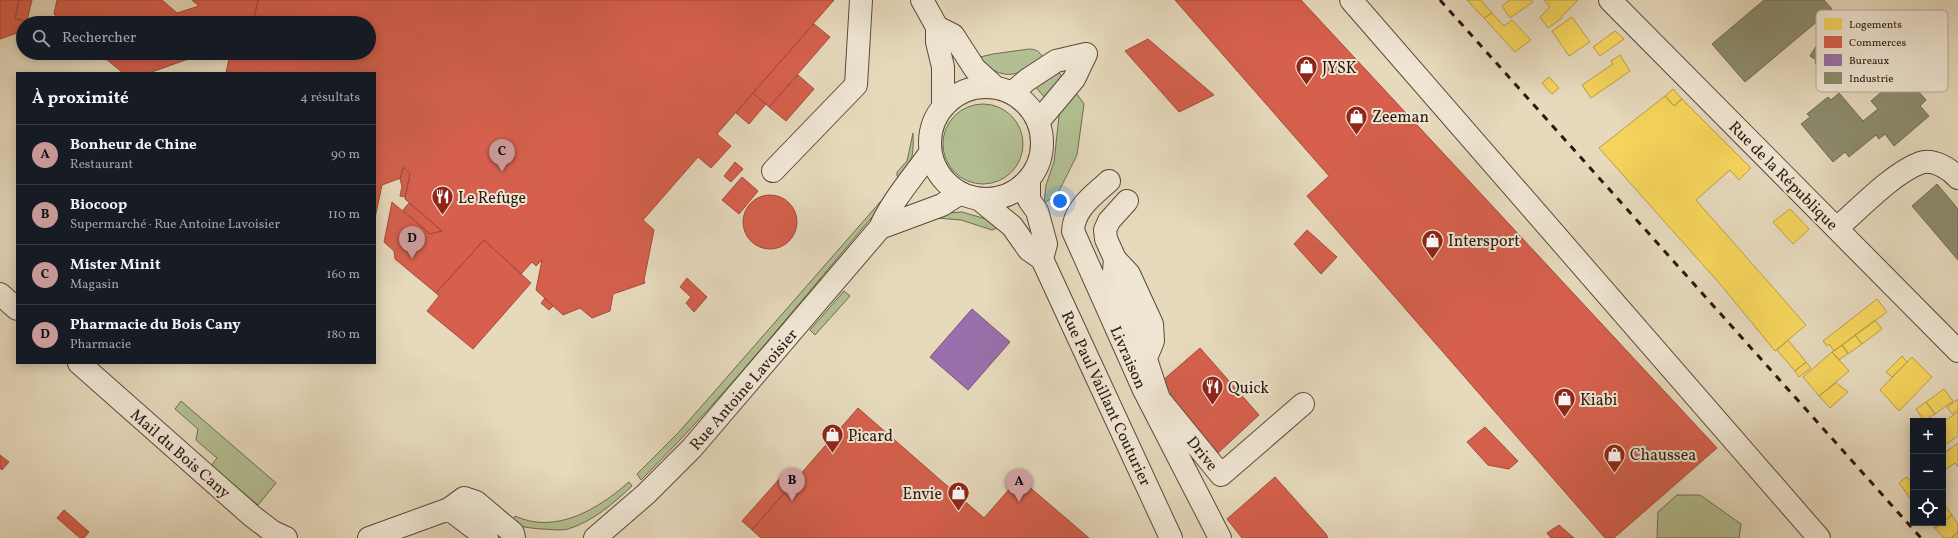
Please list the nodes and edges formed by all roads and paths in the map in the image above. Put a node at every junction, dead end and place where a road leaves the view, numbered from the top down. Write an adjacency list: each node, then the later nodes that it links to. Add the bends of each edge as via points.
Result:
1 (861, 0): 10 (street, via 856,84)
2 (922, 0): 5 (street)
3 (1351, 0): 36 (street)
4 (1610, 0): 18 (street, Rue de la République)
5 (937, 27): 6 (street, via 953,35 975,69); 7 (street, via 943,67)
6 (1004, 90): 7 (street, via 980,87 968,90); 8 (street, via 1023,100); 8 (street, via 1027,80 1056,61 1086,54 1074,79)
7 (943, 104): 9 (street, via 930,134)
8 (1038, 122): 12 (street, via 1042,153 1037,168)
9 (930, 154): 14 (street, via 938,174); 17 (street, Rue Antoine Lavoisier, via 888,211)
10 (773, 171)
11 (1958, 178): 18 (street, via 1951,170 1921,162 1897,177)
12 (1029, 180): 15 (street, via 1005,197); 19 (street, via 1029,200 1037,211 1046,244)
13 (1109, 181): 26 (street, Livraison, via 1078,211 1073,222 1073,231 1144,390)
14 (959, 194): 15 (street); 17 (street, via 917,216)
15 (980, 200): 19 (street, Rue Paul Vaillant Couturier, via 1012,226 1029,250)
16 (1127, 201): 25 (street, Drive, via 1109,221 1105,230 1115,259 1113,283 1138,335 1159,399)
17 (880, 228): 33 (street, Rue Antoine Lavoisier, via 692,448 646,494)
18 (1837, 228): 22 (street, Rue de la République)
19 (1042, 259): 34 (street, Rue Paul Vaillant Couturier)
20 (0, 294): 21 (street)
21 (16, 308)
22 (1958, 351)
23 (80, 364): 29 (street, Mail du Bois Cany, via 252,516 273,532)
24 (1303, 404): 25 (street, Drive, via 1221,475)
25 (1210, 463): 26 (street)
26 (1198, 495): 35 (street, Livraison)
27 (449, 509): 28 (street); 31 (street); 32 (street, via 464,498 476,502 513,533)
28 (402, 532): 30 (street)
29 (286, 538)
30 (369, 538)
31 (487, 538)
32 (514, 538)
33 (595, 538)
34 (1172, 538)
35 (1220, 538)
36 (1819, 538)

